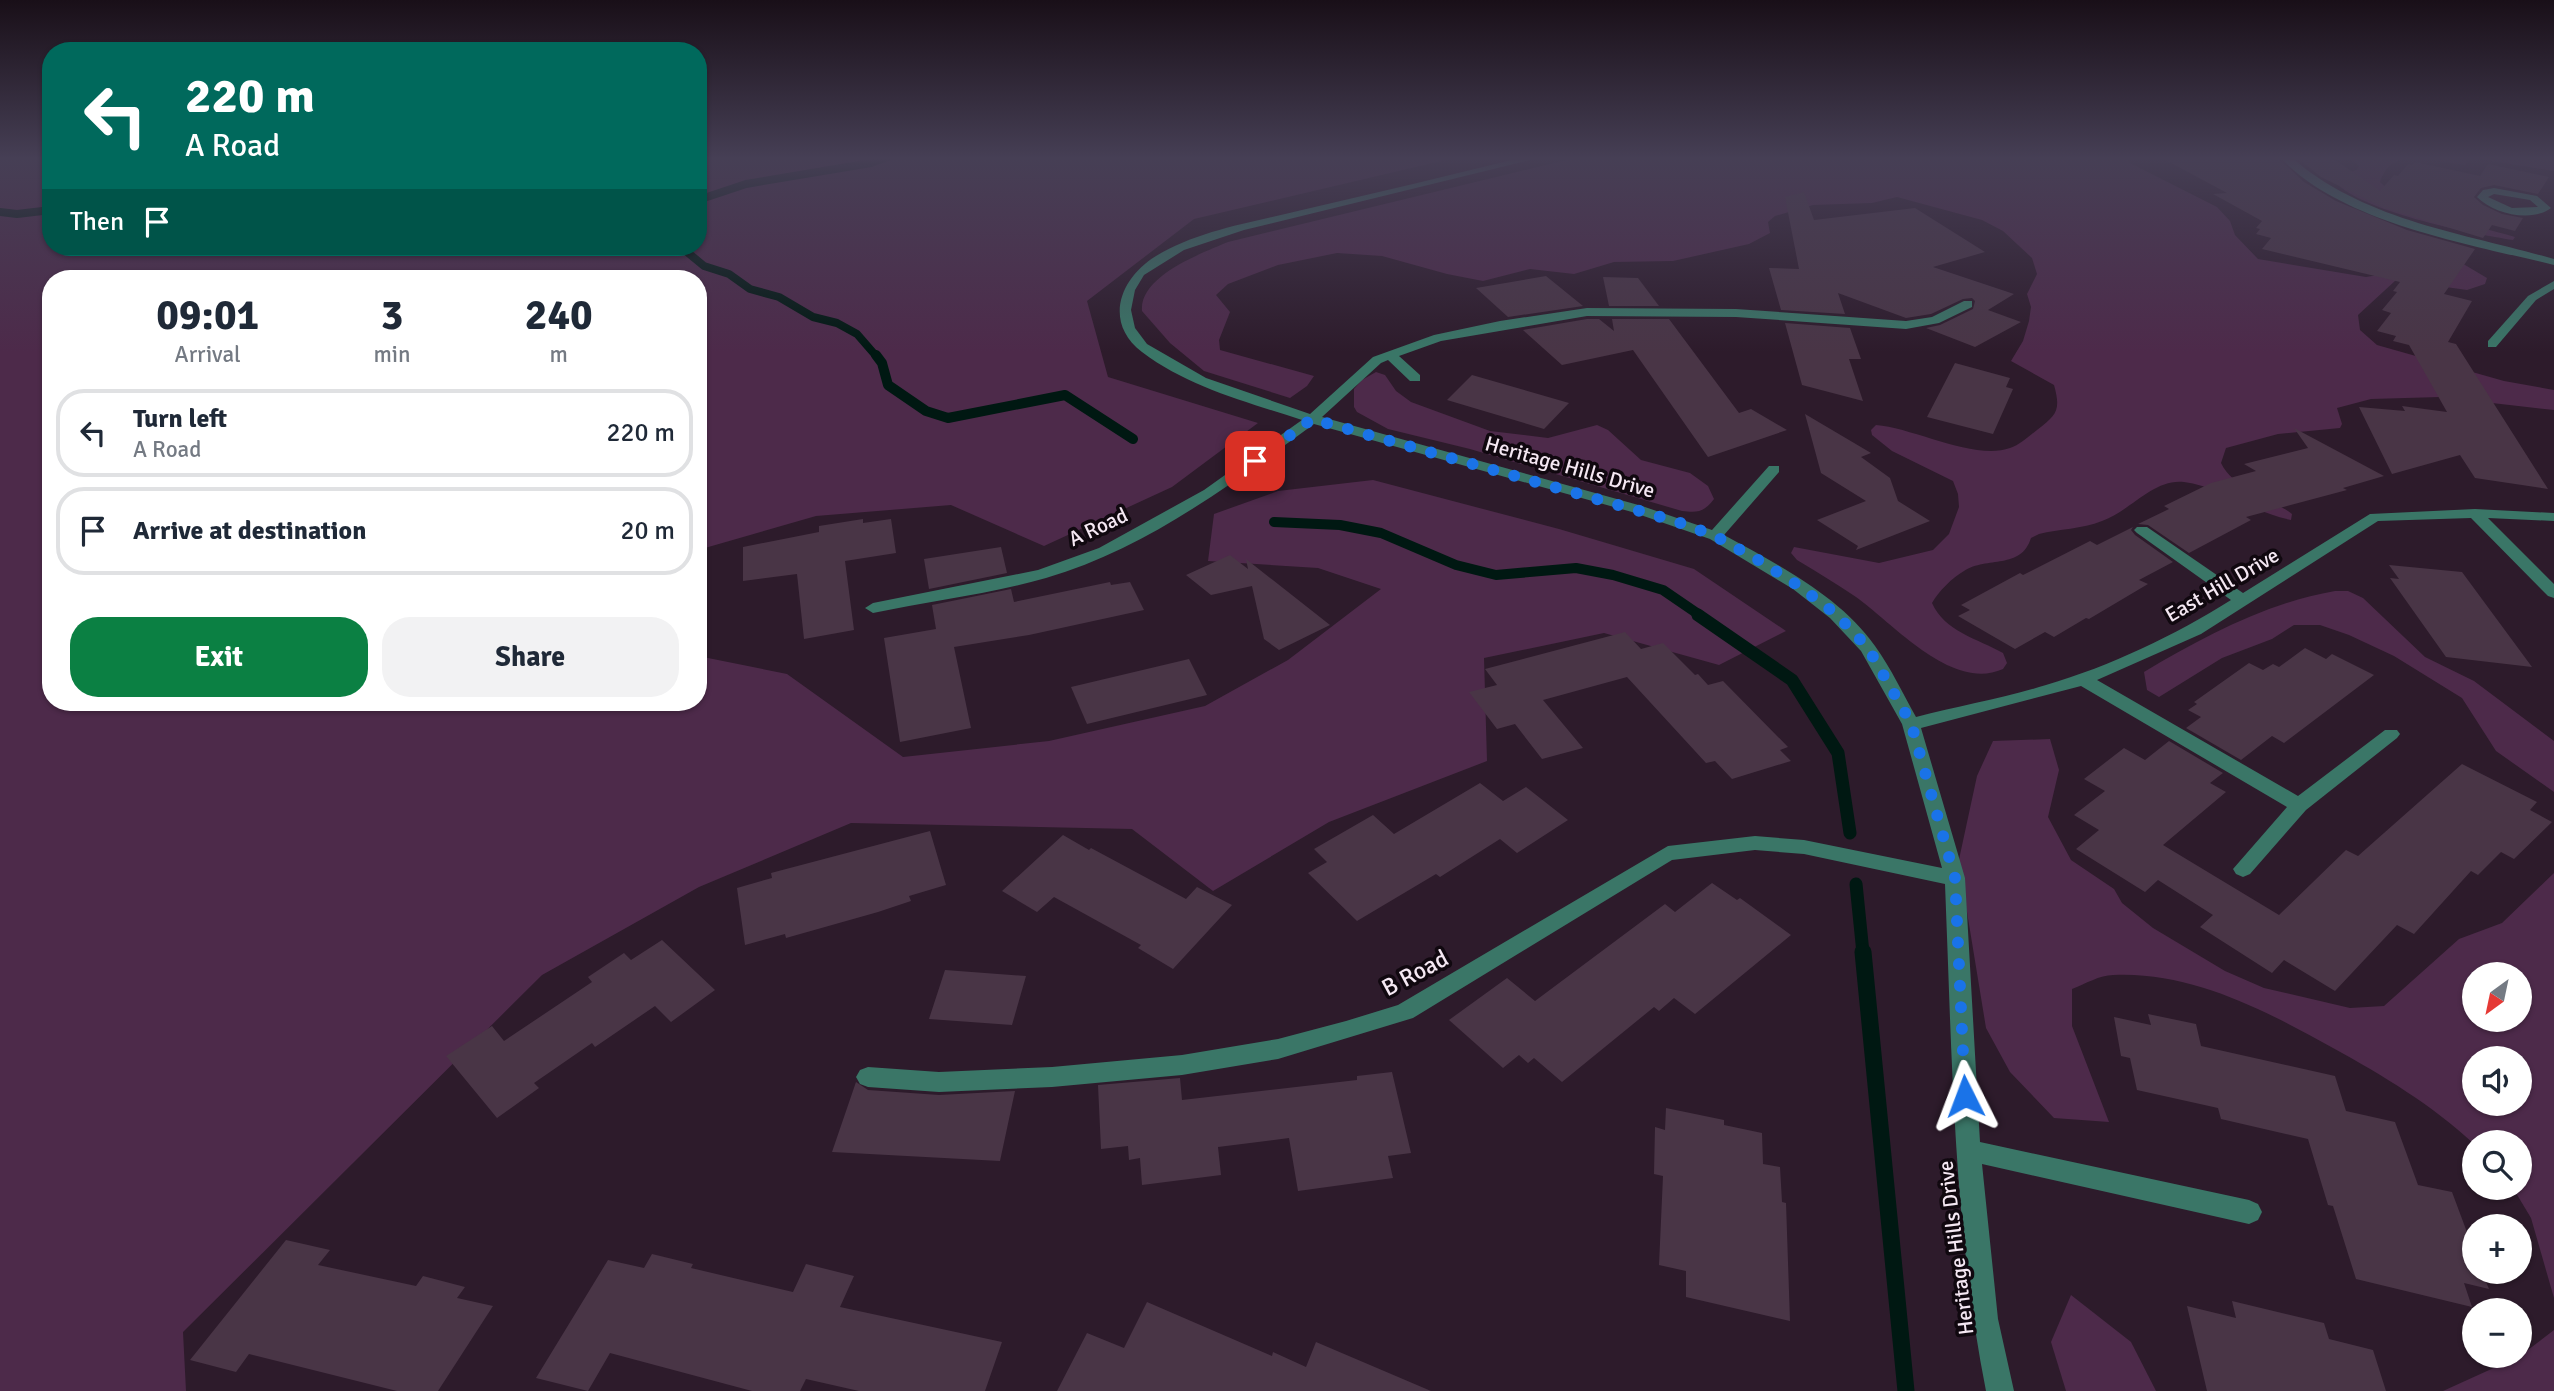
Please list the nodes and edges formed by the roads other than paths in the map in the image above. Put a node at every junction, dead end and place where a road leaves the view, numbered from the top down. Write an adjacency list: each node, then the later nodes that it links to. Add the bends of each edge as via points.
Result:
1 (1268, 222): 13 (street, Heritage Hills Drive, via 1210,236 1159,258 1140,273 1129,290 1125,310 1129,328 1143,347 1168,365)
2 (2405, 222): 3 (street)
3 (2554, 262)
4 (2554, 284): 10 (street, via 2532,299)
5 (1690, 297): 7 (street)
6 (1968, 304): 7 (street, A Road, via 1911,330)
7 (1695, 311): 8 (street, A Road, via 1587,312)
8 (1500, 325): 9 (street); 11 (street, A Road, via 1438,338)
9 (1516, 338)
10 (2492, 344)
11 (1390, 355): 12 (street); 13 (street, A Road, via 1377,360)
12 (1415, 378)
13 (1312, 419): 18 (street, Heritage Hills Drive, via 1637,509); 21 (street, A Road, via 1209,493 1104,551 1042,574)
14 (1774, 469): 18 (street)
15 (2475, 513): 16 (street, East Hill Drive); 19 (street); 20 (street, East Hill Drive, via 2375,517)
16 (2554, 517)
17 (2142, 530): 20 (street)
18 (1715, 536): 23 (street, Heritage Hills Drive, via 1836,614 1868,648)
19 (2554, 593)
20 (2242, 600): 22 (street, East Hill Drive, via 2195,630)
21 (873, 608)
22 (2083, 679): 23 (street, East Hill Drive); 25 (street)
23 (1911, 723): 27 (street, Heritage Hills Drive)
24 (2391, 734): 25 (street)
25 (2299, 805): 26 (street)
26 (2244, 869)
27 (1955, 878): 28 (street, B Road, via 1804,847 1755,843 1668,853 1405,1012 1346,1030 1278,1049 1182,1065 939,1083); 29 (street, Heritage Hills Drive)
28 (868, 1077)
29 (1968, 1150): 30 (street); 31 (street, Heritage Hills Drive, via 1985,1319)
30 (2249, 1212)
31 (2000, 1391)

